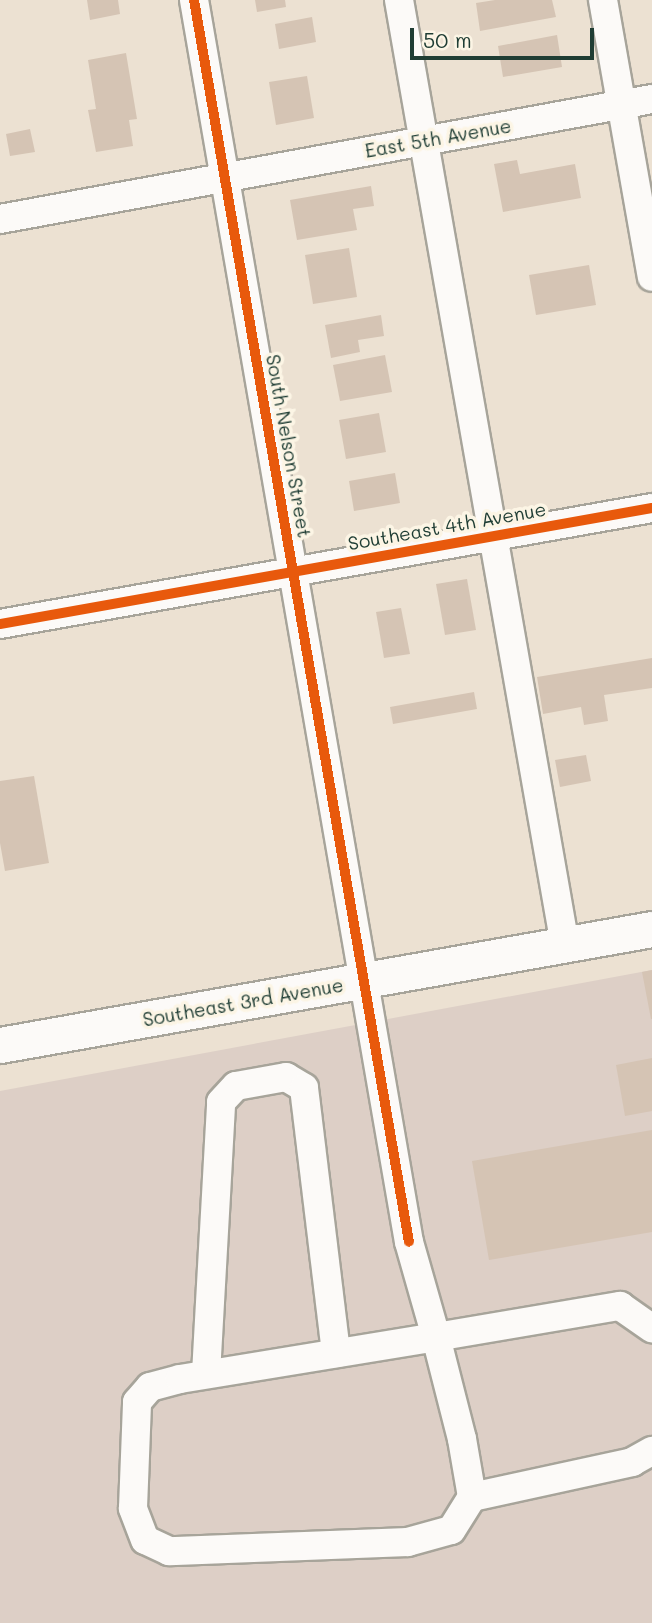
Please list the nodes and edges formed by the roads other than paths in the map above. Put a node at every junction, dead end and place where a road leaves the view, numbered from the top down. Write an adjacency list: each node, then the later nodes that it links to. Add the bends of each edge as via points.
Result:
1 (194, 0): 7 (street, South Nelson Street)
2 (399, 0): 6 (street)
3 (603, 0): 5 (street)
4 (652, 99): 5 (street, East 5th Avenue)
5 (622, 104): 6 (street, East 5th Avenue); 9 (street)
6 (423, 141): 7 (street, East 5th Avenue); 11 (street)
7 (225, 177): 8 (street, East 5th Avenue); 12 (street, South Nelson Street)
8 (0, 219)
9 (652, 277)
10 (652, 508): 11 (street, Southeast 4th Avenue)
11 (495, 536): 12 (street, Southeast 4th Avenue); 15 (street)
12 (294, 572): 13 (street, Southeast 4th Avenue); 16 (street, South Nelson Street)
13 (0, 624)
14 (652, 929): 15 (main road, Southeast 3rd Avenue)
15 (565, 945): 16 (main road, Southeast 3rd Avenue)
16 (363, 981): 17 (main road, Southeast 3rd Avenue); 19 (street, South Nelson Street, via 409,1242)
17 (0, 1045)
18 (652, 1328): 19 (street, via 620,1306)
19 (436, 1337): 20 (street); 23 (street, South Nelson Street)
20 (336, 1353): 21 (street); 21 (street, via 304,1088 286,1077 236,1086 221,1102)
21 (206, 1374): 23 (street, via 150,1387 137,1402 134,1508 145,1540 169,1550 408,1542 451,1530)
22 (652, 1451): 23 (street, via 632,1462)
23 (472, 1497)

